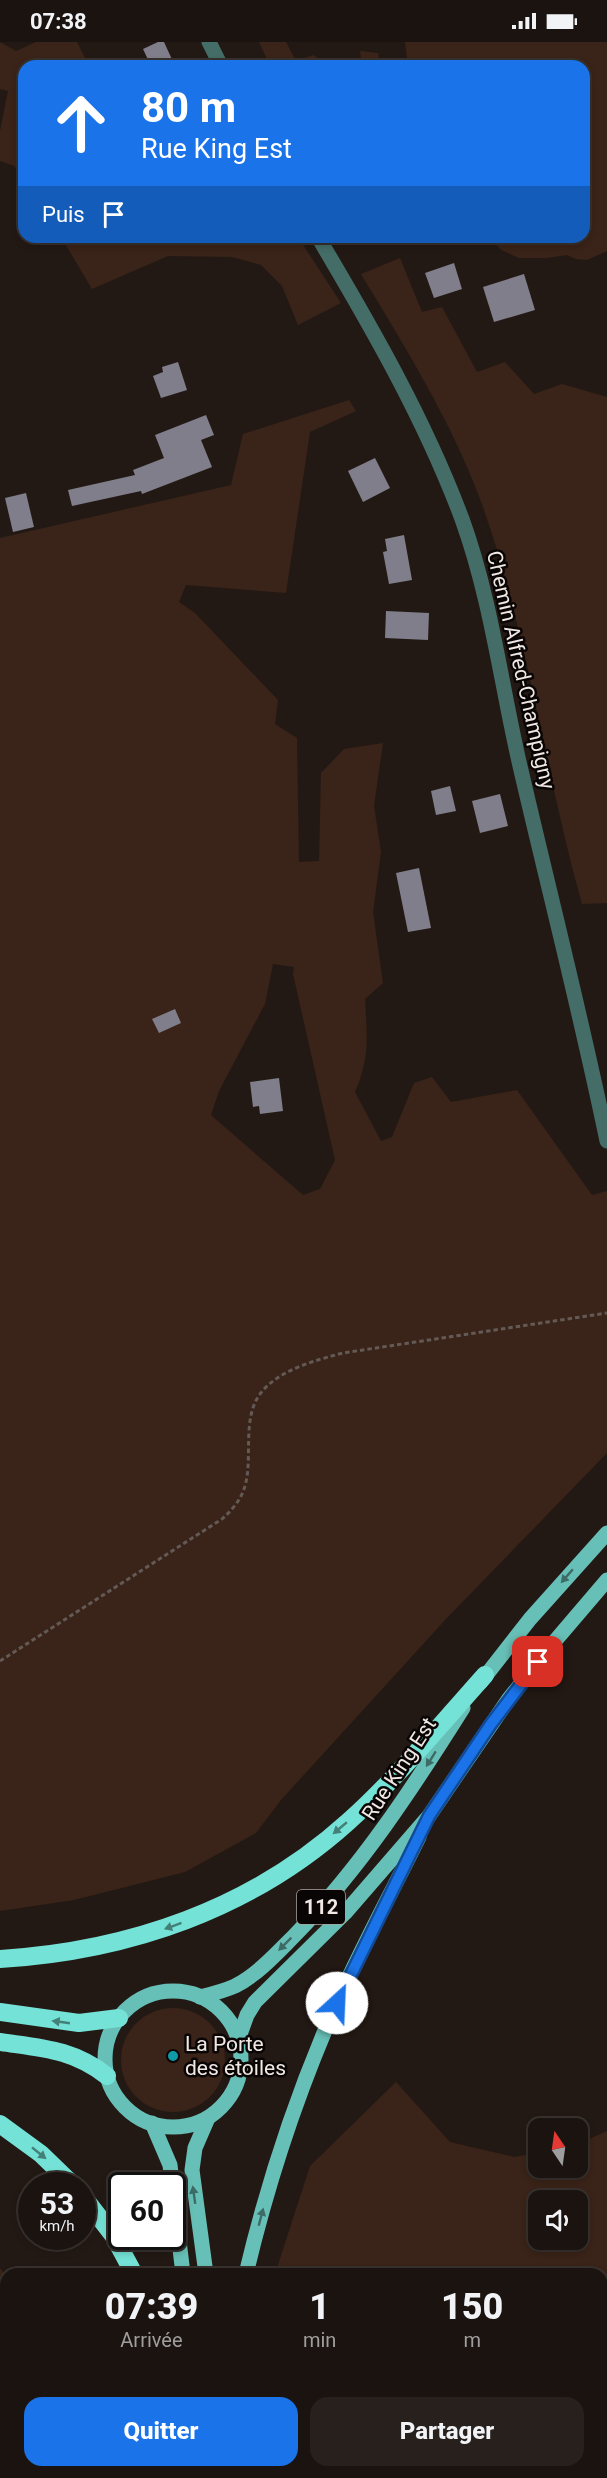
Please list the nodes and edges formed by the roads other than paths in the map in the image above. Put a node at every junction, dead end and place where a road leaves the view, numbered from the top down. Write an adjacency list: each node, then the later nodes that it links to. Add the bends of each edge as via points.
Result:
1 (209, 42): 2 (street)
2 (218, 60)
3 (321, 243): 4 (street, Chemin Alfred-Champigny, via 410,401 472,548)
4 (607, 1141)
5 (607, 1533): 7 (main road, Rue King Est / 112, one-way to 7)
6 (607, 1581): 8 (main road, 112, via 508,1700)
7 (485, 1675): 9 (highway, one-way to 9, via 362,1809 267,1883 212,1910 139,1937 66,1952); 10 (main road, Rue King Est / 112, one-way to 10, via 393,1818 325,1903 247,1979)
8 (429, 1816): 13 (main road, 112, via 353,1904 260,1996 249,2011); 24 (main road, one-way to 8, via 278,2160 323,2035)
9 (0, 1959)
10 (200, 1997): 12 (main road, 112, via 179,1991 155,1994 134,2003); 13 (main road, 112, via 222,2012)
11 (0, 2012): 12 (highway, one-way to 11, via 85,2024)
12 (119, 2018): 15 (main road, 112, via 107,2043)
13 (238, 2040): 16 (main road, 112, via 240,2064 235,2086 223,2105)
14 (0, 2042): 15 (highway, via 70,2054)
15 (107, 2076): 17 (main road, 112, via 126,2108)
16 (208, 2118): 17 (main road, 112, via 182,2126); 23 (main road, 112, one-way to 16, via 192,2170 195,2148)
17 (152, 2123): 22 (main road, via 172,2171)
18 (0, 2124): 19 (highway, one-way to 19)
19 (60, 2172)
20 (96, 2213): 21 (highway)
21 (131, 2268)
22 (182, 2268)
23 (205, 2268)
24 (248, 2268)

